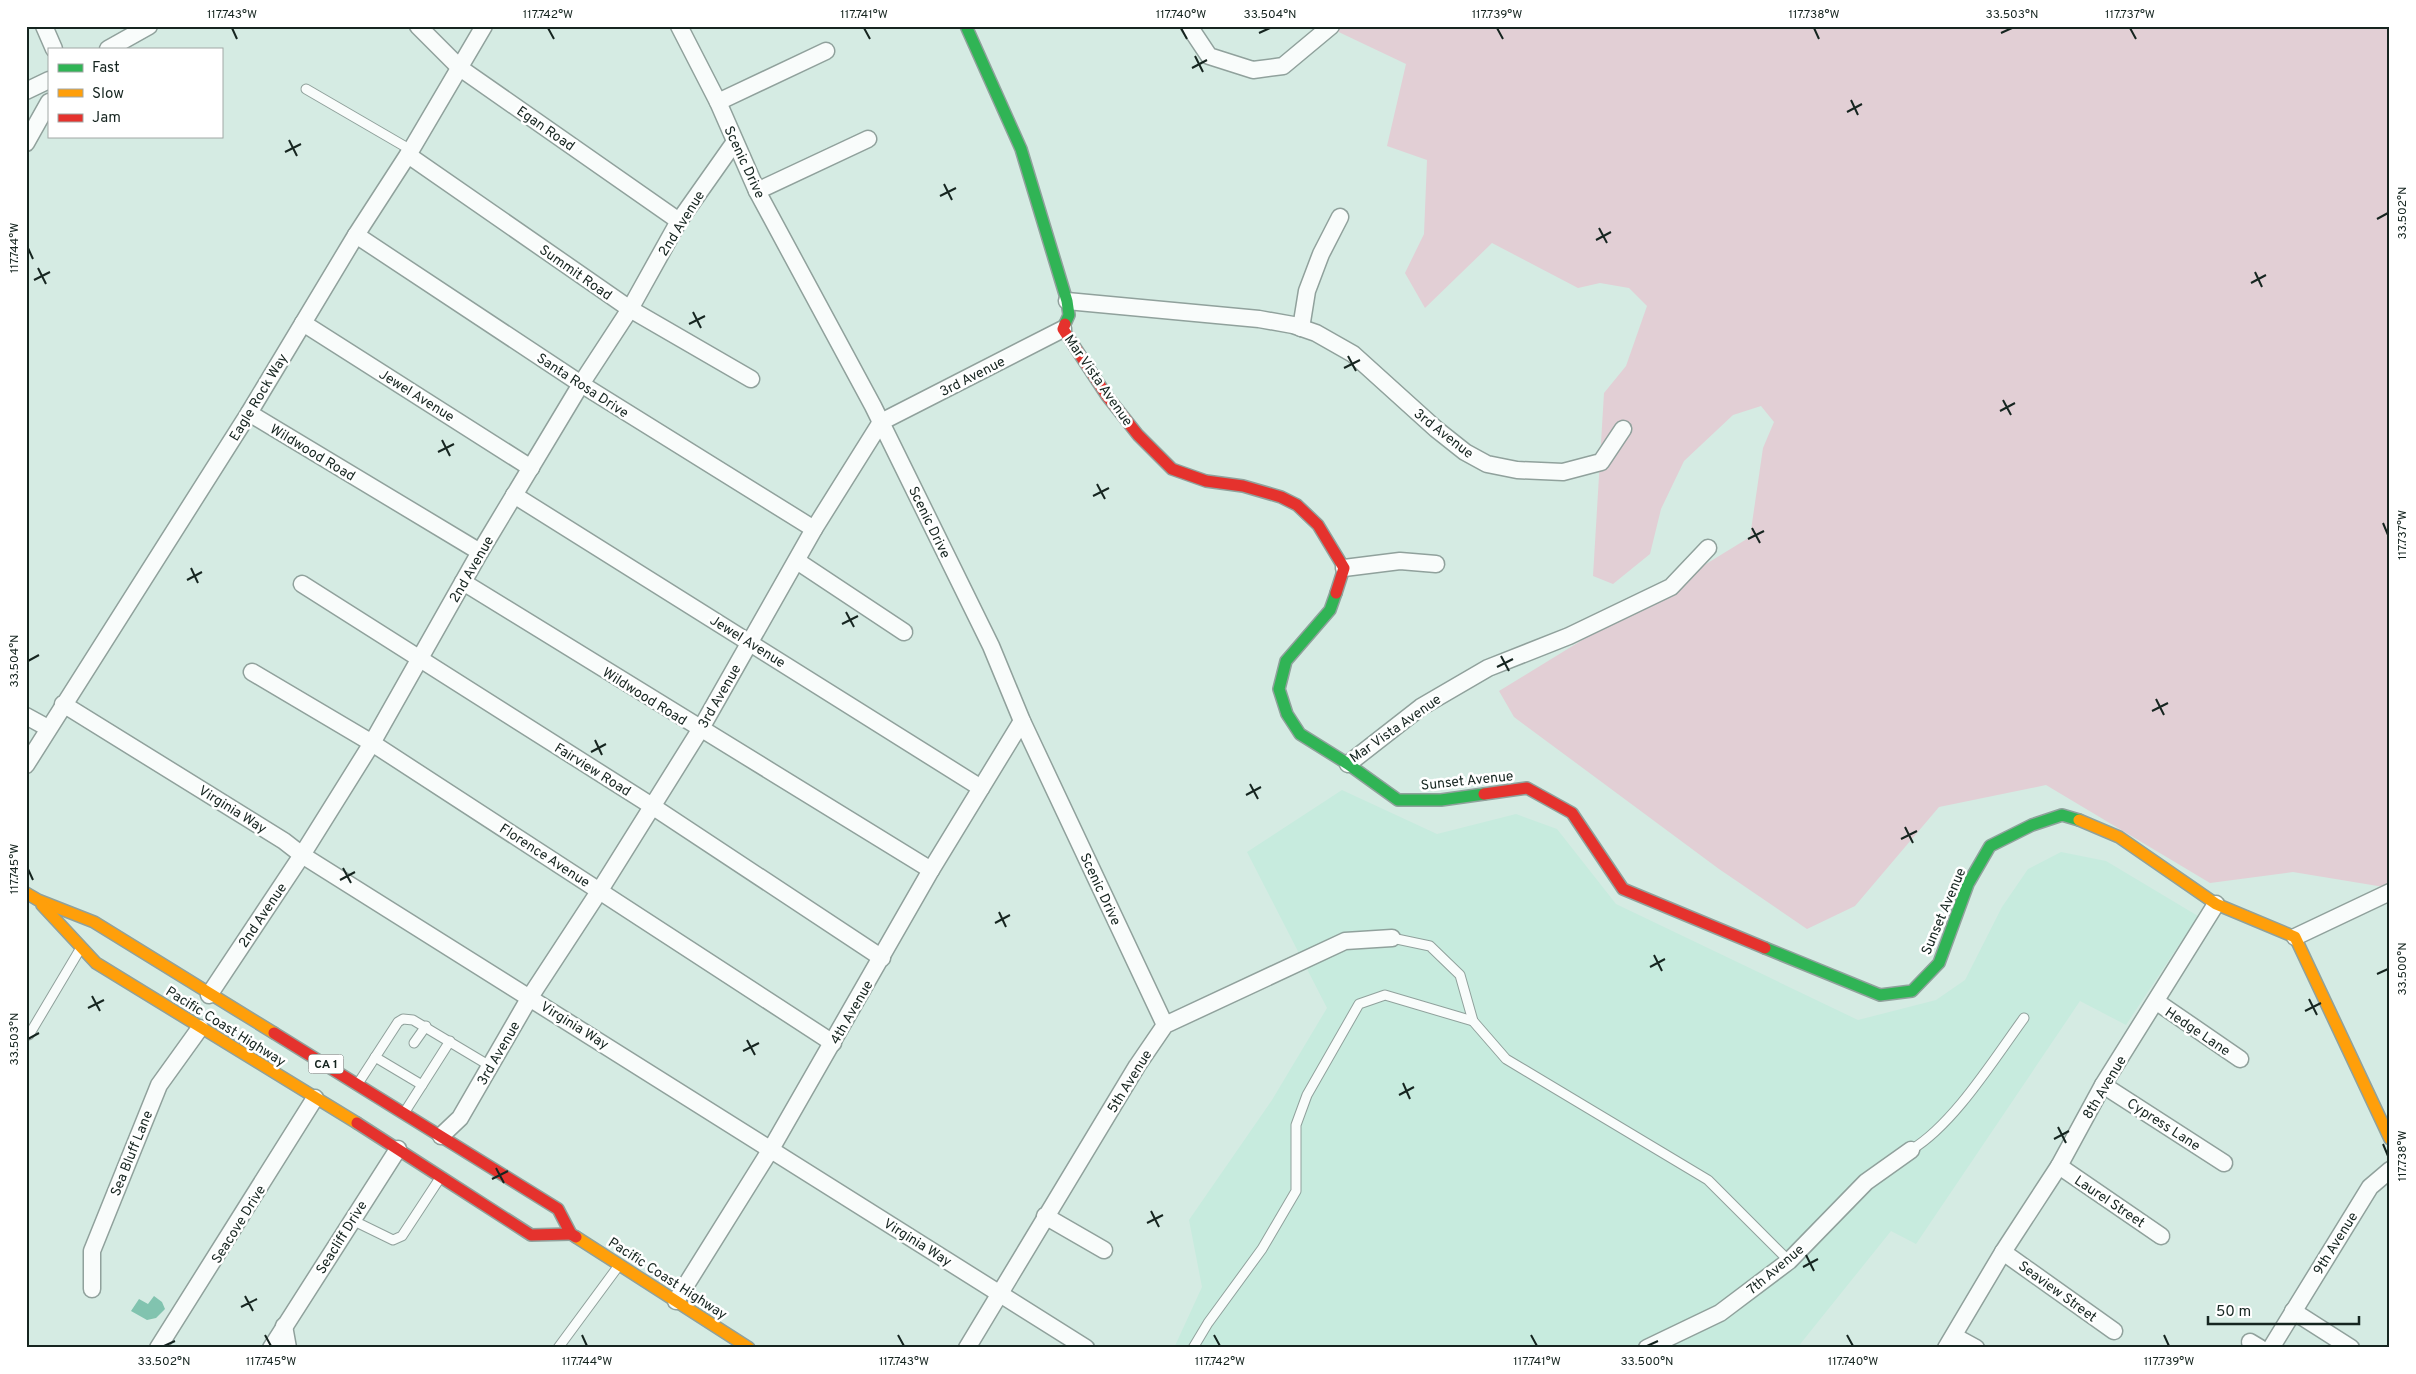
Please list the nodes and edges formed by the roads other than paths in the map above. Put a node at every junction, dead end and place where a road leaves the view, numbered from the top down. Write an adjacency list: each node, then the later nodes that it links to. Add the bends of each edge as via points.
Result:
1 (44, 26): 9 (street)
2 (149, 26): 10 (street)
3 (418, 26): 12 (street, Egan Road)
4 (484, 26): 12 (street, Eagle Rock Way)
5 (679, 26): 16 (street, Scenic Drive)
6 (966, 26): 26 (main road, Mar Vista Avenue, via 1021,149)
7 (1189, 26): 8 (street, via 1209,56 1253,70 1283,66)
8 (1331, 26)
9 (54, 48)
10 (110, 48)
11 (826, 51): 16 (street)
12 (460, 68): 21 (street, Eagle Rock Way); 24 (street, Egan Road)
13 (48, 80): 15 (street)
14 (306, 89): 21 (lane)
15 (26, 91)
16 (718, 102): 20 (street, Scenic Drive)
17 (48, 104): 19 (street)
18 (868, 139): 22 (street)
19 (26, 143)
20 (734, 143): 22 (street, Scenic Drive); 24 (street, 2nd Avenue)
21 (409, 152): 25 (street, Eagle Rock Way); 27 (street, Summit Road)
22 (757, 191): 34 (street, Scenic Drive)
23 (1340, 216): 29 (street, via 1307,291)
24 (679, 221): 27 (street, 2nd Avenue)
25 (356, 235): 28 (street, Eagle Rock Way); 32 (street, Santa Rosa Drive)
26 (1067, 301): 29 (street, 3rd Avenue, via 1260,319); 30 (main road, Mar Vista Avenue, via 1069,315)
27 (630, 310): 31 (street, Summit Road); 32 (street, 2nd Avenue)
28 (303, 323): 33 (street, Eagle Rock Way); 36 (street, Jewel Avenue)
29 (1301, 328): 35 (street, 3rd Avenue, via 1353,354 1436,429 1465,452 1487,464 1516,470 1562,472 1602,462)
30 (1063, 330): 34 (street, 3rd Avenue); 43 (main road, Mar Vista Avenue, via 1138,435 1172,469 1206,480 1243,486 1297,505 1318,525)
31 (751, 378)
32 (581, 384): 36 (street, 2nd Avenue); 38 (street, Santa Rosa Drive)
33 (249, 413): 40 (street, Wildwood Road); 50 (street, Eagle Rock Way)
34 (881, 422): 38 (street, 3rd Avenue); 52 (street, Scenic Drive, via 991,646)
35 (1623, 430)
36 (530, 468): 37 (street, 2nd Avenue)
37 (514, 495): 40 (street, 2nd Avenue); 47 (street, Jewel Avenue)
38 (814, 528): 41 (street, 3rd Avenue)
39 (1708, 548): 56 (street, Mar Vista Avenue, via 1671,587 1569,636 1488,668 1421,707)
40 (480, 552): 44 (street, 2nd Avenue)
41 (797, 561): 46 (street); 47 (street, 3rd Avenue)
42 (1436, 564): 43 (street, via 1400,561)
43 (1344, 568): 56 (main road, Mar Vista Avenue, via 1330,610 1286,661 1279,689 1287,714 1300,734)
44 (463, 582): 48 (street, 2nd Avenue); 54 (street, Wildwood Road)
45 (302, 584): 48 (street, Fairview Road)
46 (904, 632)
47 (750, 642): 54 (street, 3rd Avenue); 58 (street, Jewel Avenue)
48 (419, 659): 55 (street, 2nd Avenue); 59 (street, Fairview Road)
49 (252, 672): 55 (street, Florence Avenue)
50 (63, 704): 53 (street, Eagle Rock Way); 60 (street, Virginia Way)
51 (26, 716): 53 (street)
52 (1022, 721): 58 (street, 4th Avenue); 79 (street, Scenic Drive)
53 (48, 728): 57 (street, Eagle Rock Way)
54 (700, 730): 59 (street, 3rd Avenue); 61 (street, Wildwood Road)
55 (372, 743): 60 (street, 2nd Avenue); 62 (street, Florence Avenue)
56 (1348, 764): 66 (main road, Sunset Avenue, via 1398,800 1441,800 1527,788 1572,813 1622,889 1880,995 1912,991 1939,963 1968,884 1990,846 2032,824 2062,815 2119,837)
57 (26, 765)
58 (981, 788): 61 (street, 4th Avenue)
59 (652, 806): 62 (street, 3rd Avenue); 71 (street, Fairview Road)
60 (302, 855): 72 (street, 2nd Avenue); 73 (street, Virginia Way)
61 (931, 870): 71 (street, 4th Avenue)
62 (600, 890): 73 (street, 3rd Avenue); 86 (street, Florence Avenue)
63 (26, 892): 65 (main road, Pacific Coast Highway / CA 1)
64 (2390, 892): 67 (street)
65 (38, 900): 69 (main road, Pacific Coast Highway / CA 1); 72 (main road, Pacific Coast Highway / CA 1, via 94,922)
66 (2216, 904): 67 (main road, Sunset Avenue); 75 (street, 8th Avenue)
67 (2295, 937): 97 (main road)
68 (1392, 938): 78 (lane, via 1430,946 1460,975); 79 (street, via 1344,941)
69 (81, 946): 70 (main road); 81 (main road, Pacific Coast Highway / CA 1, via 96,963); 82 (lane)
70 (98, 948)
71 (882, 958): 86 (street, 4th Avenue)
72 (209, 995): 74 (main road); 76 (main road); 91 (main road, Pacific Coast Highway / CA 1)
73 (530, 997): 90 (street, 3rd Avenue); 100 (street, Virginia Way)
74 (193, 1000)
75 (2156, 1002): 88 (street, Hedge Lane); 93 (street, 8th Avenue)
76 (216, 1012)
77 (2024, 1018): 101 (lane, via 1969,1092 1928,1140)
78 (1473, 1021): 112 (lane, via 1506,1059 1708,1180); 130 (lane, via 1385,995 1359,1004 1307,1095 1296,1125 1296,1191 1262,1249 1208,1323)
79 (1165, 1025): 106 (street, 5th Avenue)
80 (426, 1026): 84 (lane); 85 (lane); 87 (lane, via 409,1019 398,1022)
81 (200, 1028): 89 (main road, Pacific Coast Highway / CA 1); 114 (street, Sea Bluff Lane, via 159,1085 92,1251)
82 (29, 1035)
83 (245, 1040): 89 (main road, via 254,1050)
84 (450, 1041): 90 (lane); 92 (lane)
85 (414, 1043)
86 (833, 1043): 100 (street, 4th Avenue)
87 (375, 1057): 91 (lane); 92 (lane, via 399,1068)
88 (2240, 1059)
89 (260, 1065): 94 (main road, Pacific Coast Highway / CA 1, via 299,1088)
90 (490, 1066): 96 (street, 3rd Avenue, via 457,1123)
91 (357, 1084): 95 (main road, Pacific Coast Highway / CA 1)
92 (422, 1085): 95 (lane)
93 (2103, 1085): 102 (street, Cypress Lane); 103 (street, 8th Avenue)
94 (316, 1091): 99 (main road, Pacific Coast Highway / CA 1); 122 (street, Seacove Drive)
95 (404, 1113): 96 (main road, Pacific Coast Highway / CA 1)
96 (441, 1136): 98 (main road); 108 (main road, Pacific Coast Highway / CA 1, via 457,1151 558,1209)
97 (2390, 1138)
98 (423, 1142)
99 (398, 1149): 105 (main road, Pacific Coast Highway / CA 1); 107 (street, Seacliff Drive)
100 (771, 1149): 115 (street, Virginia Way); 116 (street, 4th Avenue)
101 (1911, 1150): 112 (street, 7th Avenue, via 1866,1182)
102 (2224, 1163)
103 (2059, 1166): 109 (street, Laurel Street); 111 (street, 8th Avenue)
104 (2390, 1170): 117 (street, 9th Avenue, via 2370,1187)
105 (444, 1172): 107 (lane, via 402,1236 393,1240); 108 (main road, Pacific Coast Highway / CA 1, via 531,1235)
106 (1045, 1216): 110 (street); 115 (street, 5th Avenue)
107 (352, 1220): 118 (street, Seacliff Drive)
108 (572, 1234): 113 (main road, Pacific Coast Highway / CA 1)
109 (2161, 1236)
110 (1104, 1250)
111 (2003, 1252): 119 (street, Seaview Street); 121 (street, 8th Avenue)
112 (1789, 1261): 131 (street, 7th Avenue, via 1720,1313)
113 (619, 1265): 116 (main road, Pacific Coast Highway / CA 1); 125 (lane)
114 (92, 1289)
115 (1000, 1291): 128 (street, 5th Avenue); 129 (street, Virginia Way)
116 (676, 1301): 120 (main road, Pacific Coast Highway / CA 1)
117 (2294, 1311): 133 (street, 9th Avenue); 134 (street)
118 (284, 1326): 123 (street, Seacliff Drive); 124 (street)
119 (2114, 1331)
120 (733, 1338): 126 (lane); 127 (main road, Pacific Coast Highway / CA 1)
121 (1950, 1342): 132 (street)
122 (158, 1348)
123 (271, 1348)
124 (288, 1348)
125 (558, 1348)
126 (726, 1348)
127 (749, 1348)
128 (967, 1348)
129 (1086, 1348)
130 (1194, 1348)
131 (1646, 1348)
132 (1976, 1348)
133 (2271, 1348)
134 (2351, 1348)

